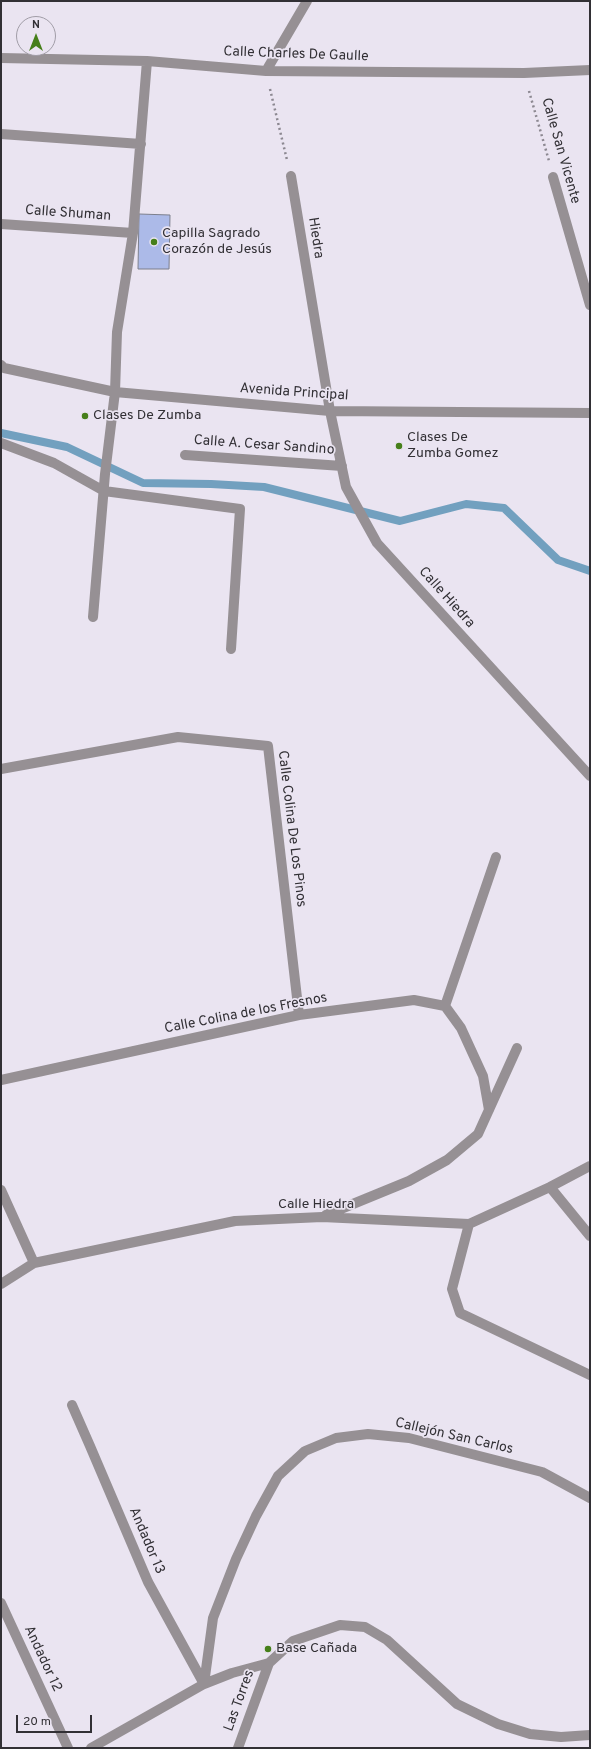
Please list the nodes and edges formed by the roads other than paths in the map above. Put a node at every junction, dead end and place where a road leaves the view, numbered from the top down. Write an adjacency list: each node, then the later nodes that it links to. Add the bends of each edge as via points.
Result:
1 (307, 1): 5 (street)
2 (1, 58): 3 (street, Calle Charles De Gaulle)
3 (146, 61): 5 (street, Calle Charles De Gaulle); 7 (street)
4 (590, 70): 5 (street, Calle Charles De Gaulle, via 524,73)
5 (266, 71)
6 (1, 134): 7 (street)
7 (141, 144): 11 (street)
8 (291, 176): 15 (street, Hiedra)
9 (553, 177): 12 (street, Calle San Vicente)
10 (1, 224): 11 (street, Calle Shuman)
11 (133, 233): 14 (street, via 117,332)
12 (590, 305)
13 (2, 364): 14 (street, Avenida Principal)
14 (115, 392): 15 (street, Avenida Principal); 20 (street)
15 (330, 411): 16 (street, Avenida Principal); 19 (street, Calle Hiedra)
16 (590, 413)
17 (1, 444): 20 (street, via 54,463)
18 (185, 455): 19 (street, Calle A. Cesar Sandino)
19 (342, 466): 24 (street, Calle Hiedra, via 346,487 377,543)
20 (104, 491): 21 (street); 22 (street, via 240,509)
21 (94, 617)
22 (231, 649)
23 (1, 769): 27 (street, Calle Colina De Los Pinos, via 178,737 268,746)
24 (590, 776)
25 (496, 857): 26 (street)
26 (445, 1006): 27 (street, Calle Colina de los Fresnos, via 414,1000); 30 (street, via 461,1028 483,1076)
27 (299, 1015): 29 (street, Calle Colina de los Fresnos)
28 (517, 1048): 30 (street)
29 (1, 1080)
30 (489, 1110): 34 (street, via 478,1134 446,1160 409,1181)
31 (590, 1166): 32 (street, Calle Hiedra)
32 (550, 1187): 35 (street, Calle Hiedra); 36 (street)
33 (1, 1190): 37 (street)
34 (322, 1217): 35 (street, Calle Hiedra); 37 (street, Calle Hiedra, via 235,1221)
35 (469, 1224): 39 (street, via 452,1289 460,1313)
36 (590, 1236)
37 (34, 1263): 38 (street)
38 (1, 1284)
39 (590, 1376)
40 (72, 1405): 44 (street, Andador 13, via 148,1582)
41 (590, 1498): 44 (street, Callejón San Carlos, via 542,1472 409,1438 368,1434 342,1437 305,1451 278,1476 236,1559 213,1618)
42 (1, 1605): 46 (street, Andador 12)
43 (269, 1663): 44 (street); 45 (street, via 292,1641 340,1625 365,1627 387,1640 457,1704 498,1724 530,1734 561,1737); 48 (street, Las Torres)
44 (204, 1684): 47 (street)
45 (590, 1735)
46 (68, 1748)
47 (91, 1748)
48 (238, 1748)

